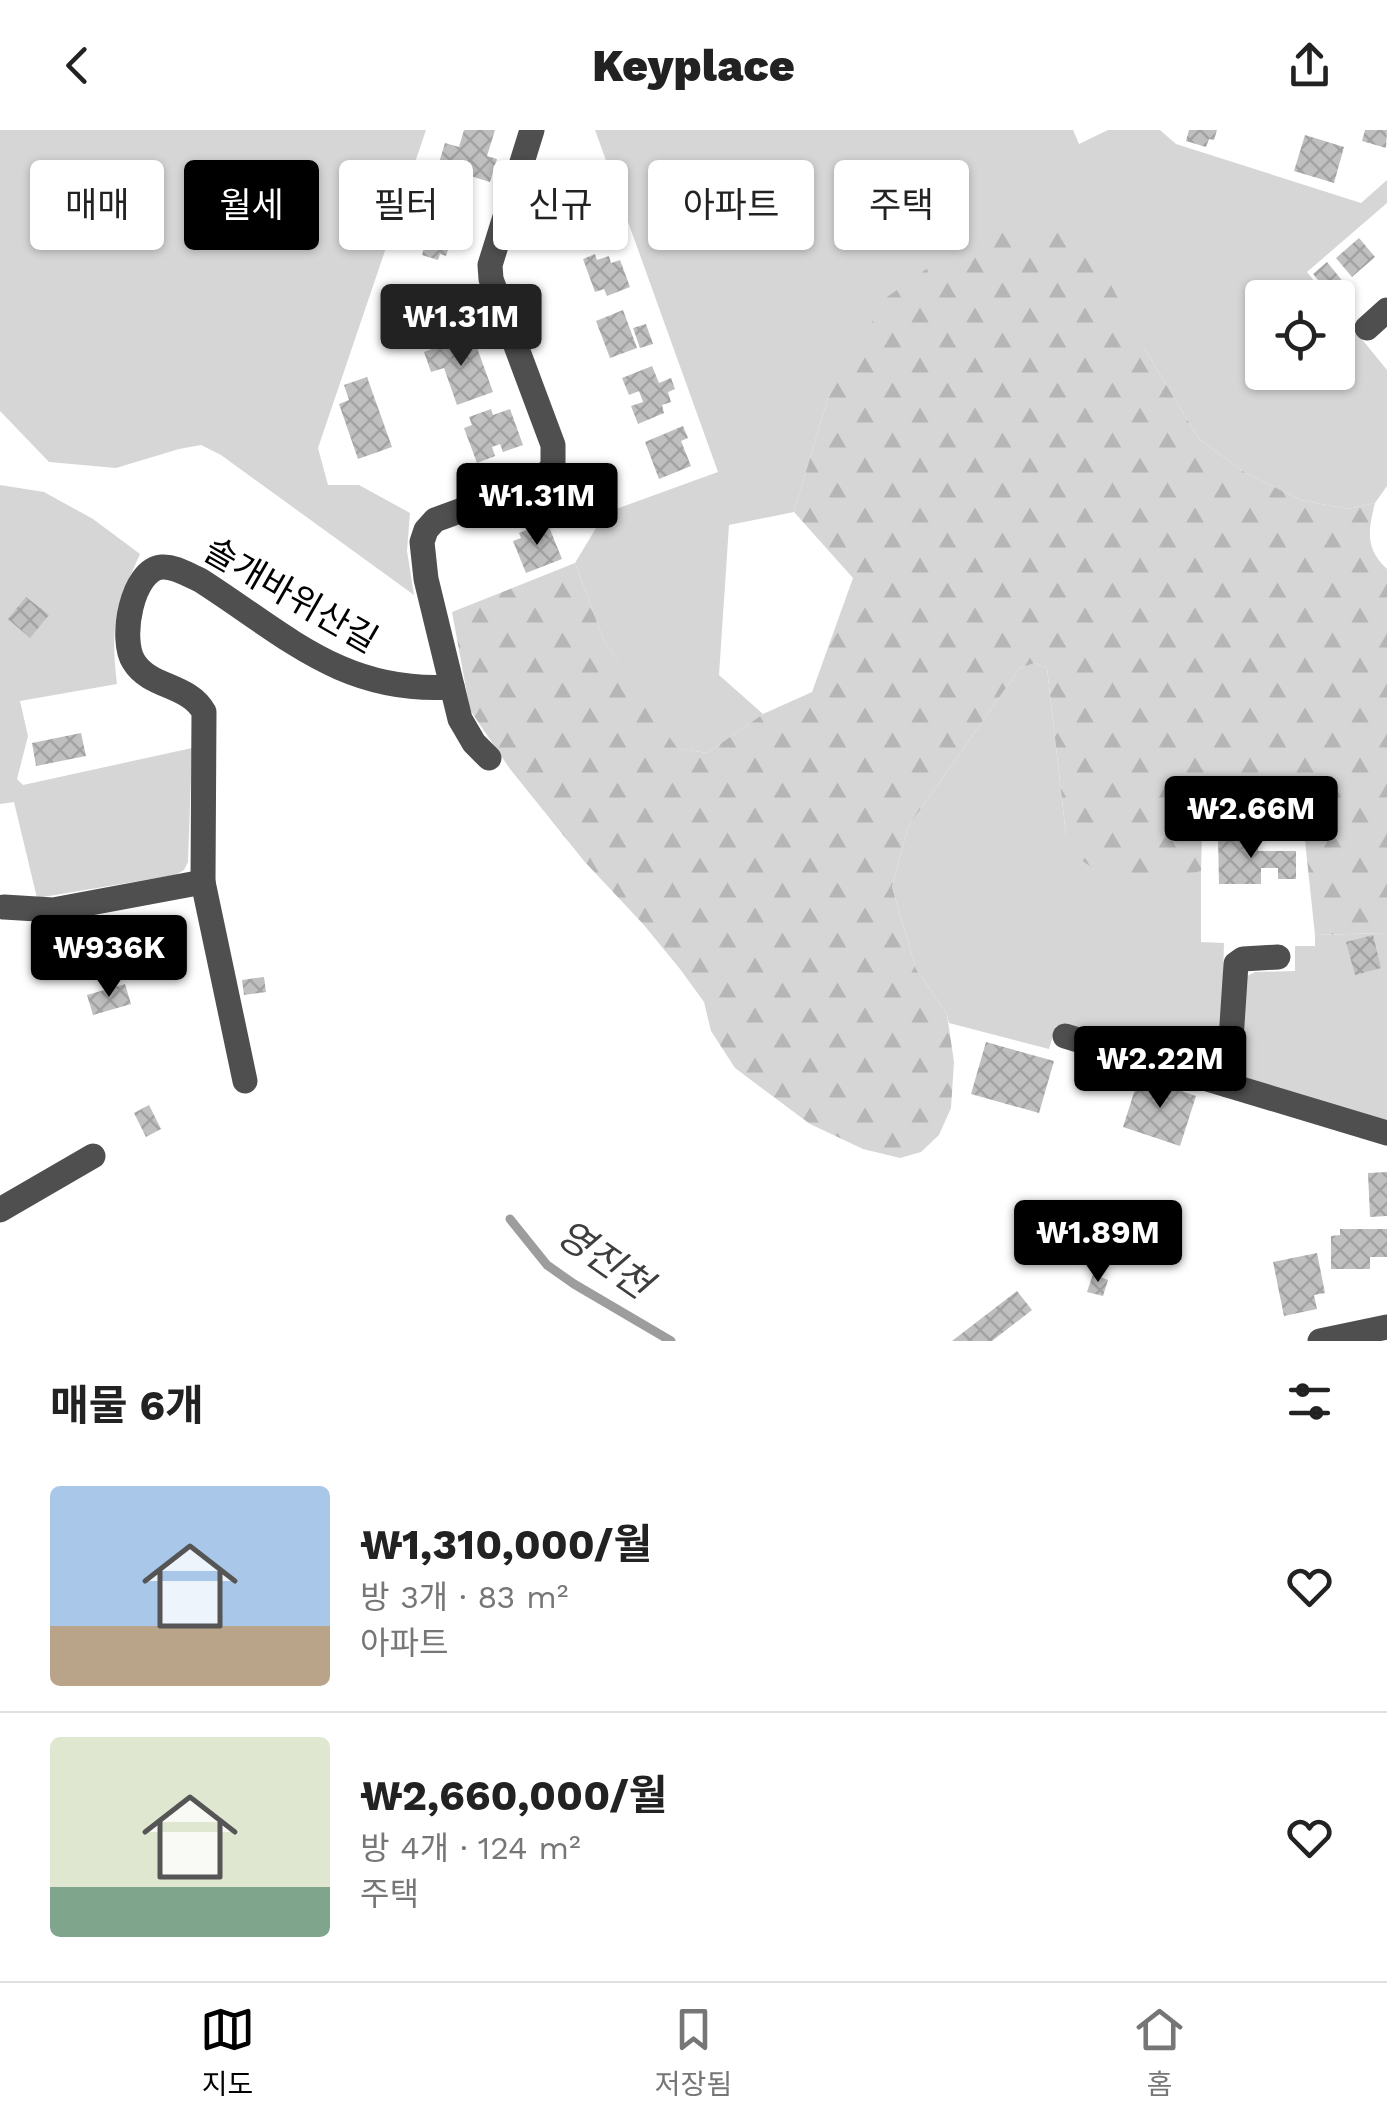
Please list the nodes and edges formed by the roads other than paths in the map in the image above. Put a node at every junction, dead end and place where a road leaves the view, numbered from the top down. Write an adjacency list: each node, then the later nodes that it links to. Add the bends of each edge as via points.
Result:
1 (532, 130): 2 (lane, 솔개바위산길, via 490,265 555,457 536,483 447,515 426,530 422,557)
2 (452, 688): 3 (lane, 솔개바위산길, via 466,731); 4 (lane, 솔개바위산길, via 402,688 348,674 200,580 174,568 149,571 133,602 128,649 146,674 191,696 204,712)
3 (490, 758)
4 (203, 882): 5 (lane, via 53,910); 8 (lane, 솔개바위산길)
5 (4, 908)
6 (1278, 956): 9 (lane, via 1236,964)
7 (1065, 1036): 9 (lane)
8 (246, 1082)
9 (1228, 1085): 10 (lane)
10 (1387, 1132)
11 (93, 1156): 12 (lane)
12 (0, 1210)
13 (1387, 1327): 14 (lane)
14 (1320, 1341)

